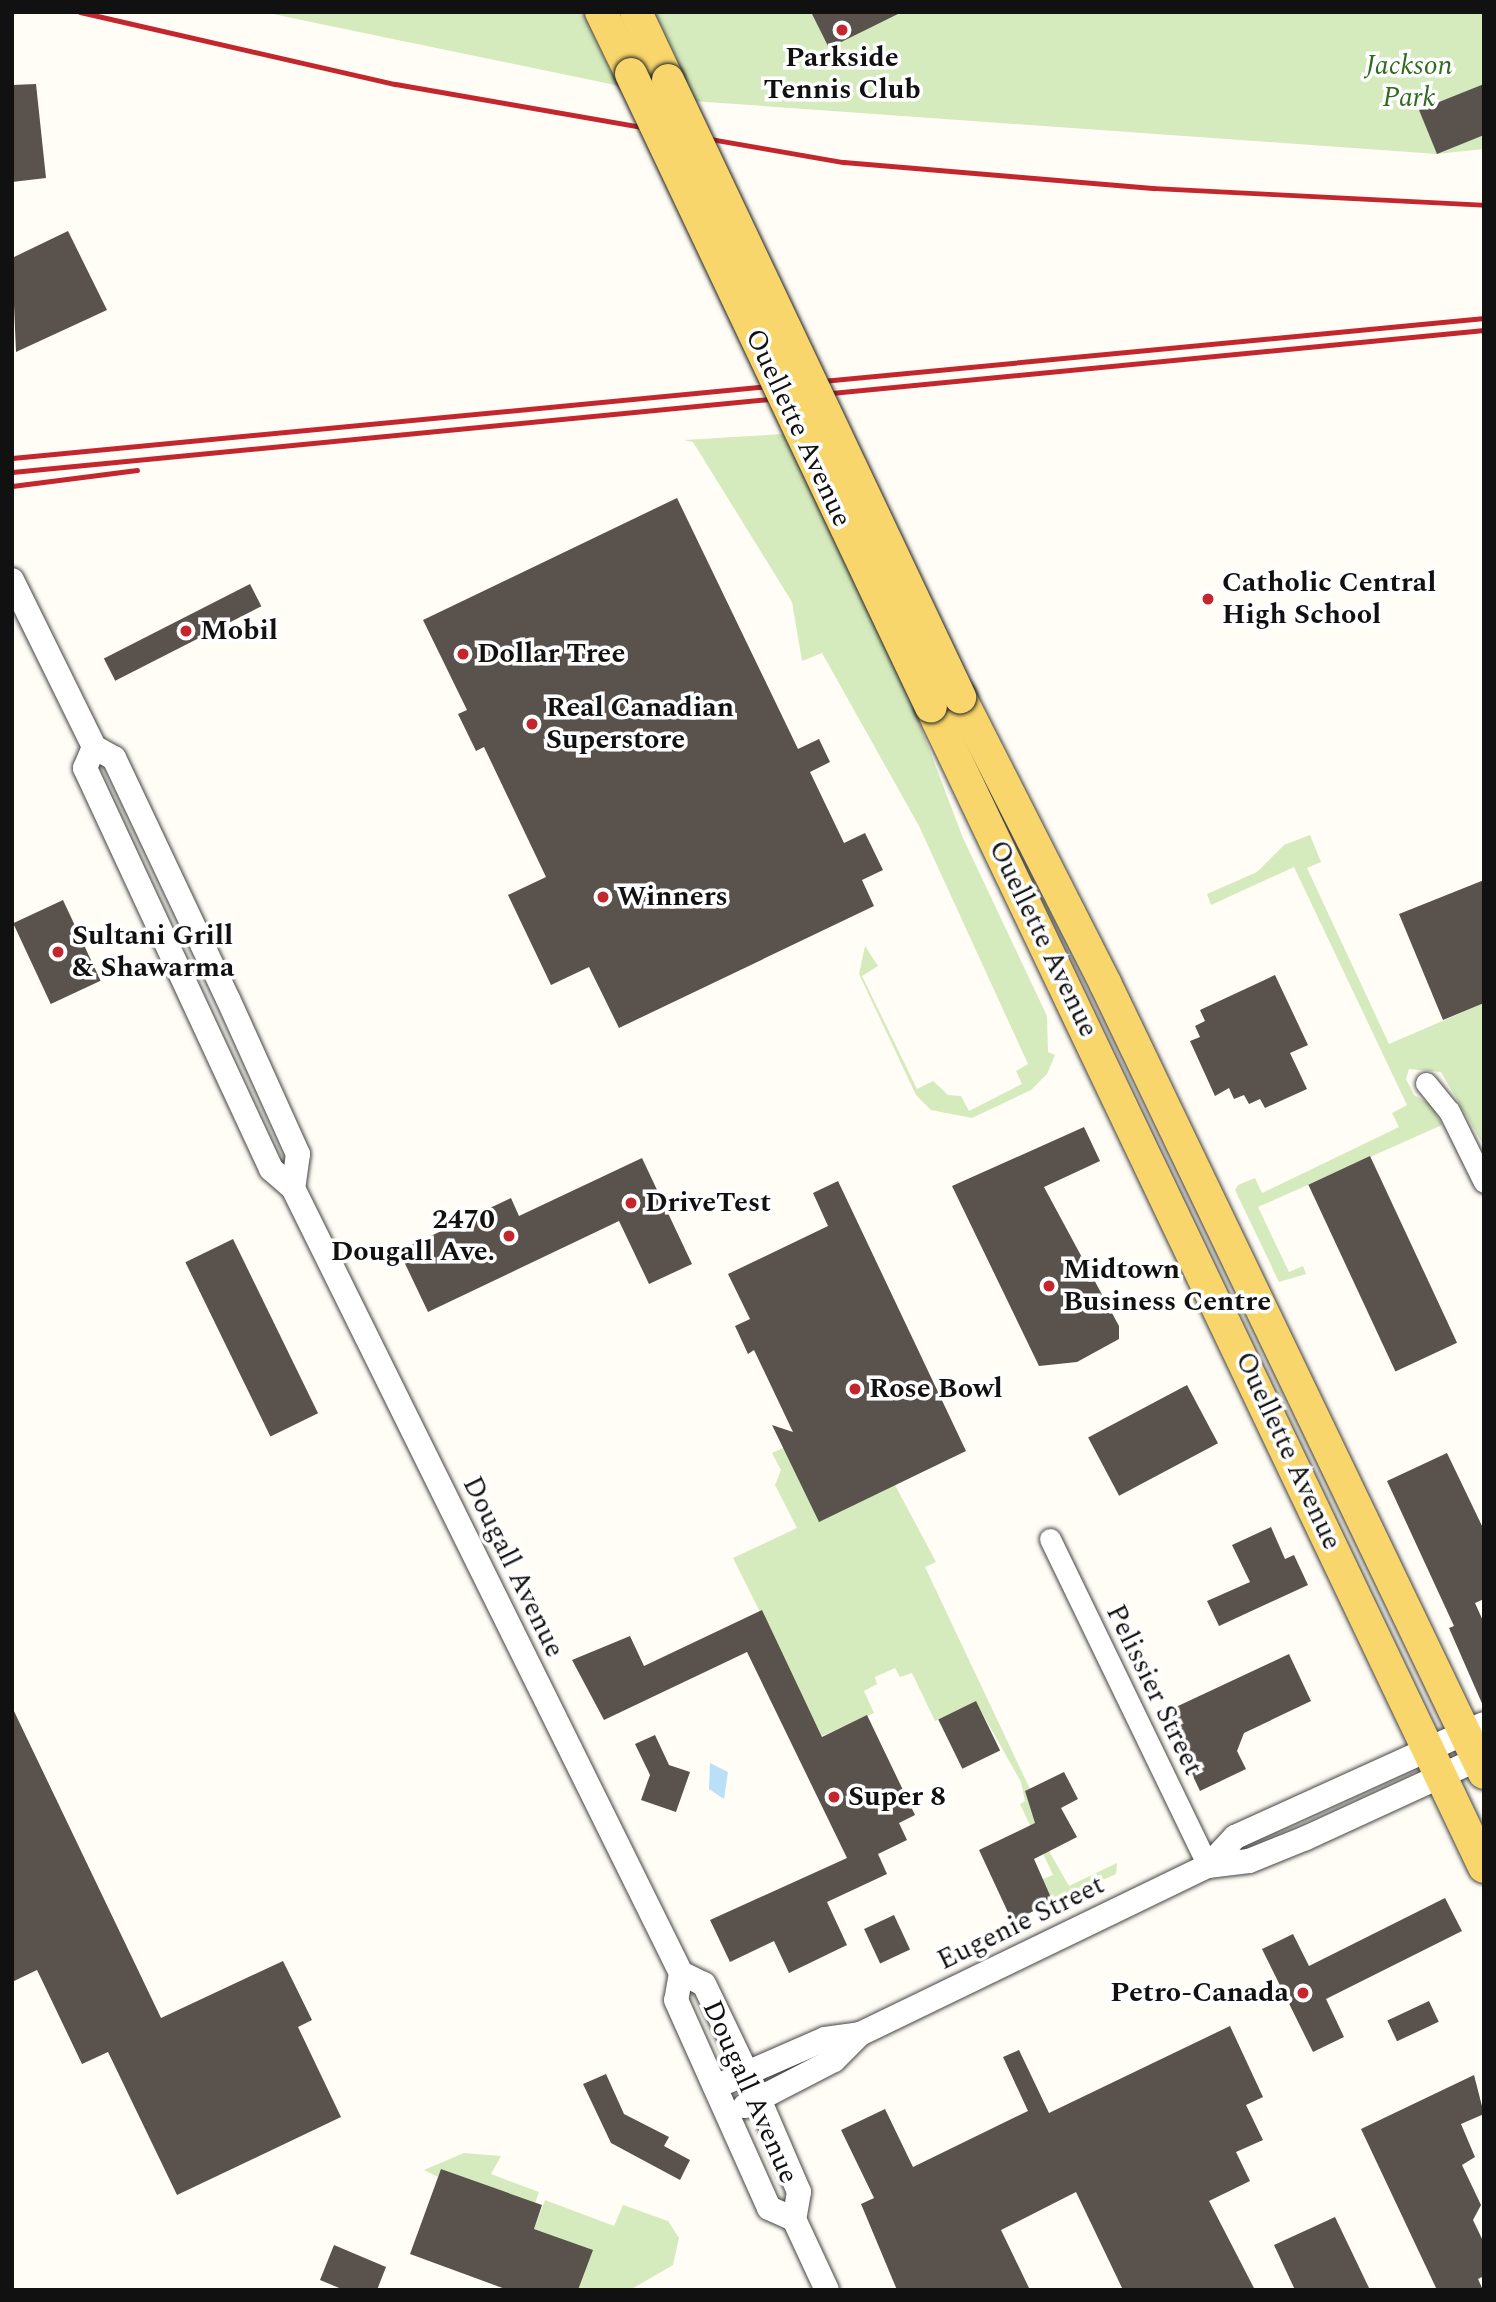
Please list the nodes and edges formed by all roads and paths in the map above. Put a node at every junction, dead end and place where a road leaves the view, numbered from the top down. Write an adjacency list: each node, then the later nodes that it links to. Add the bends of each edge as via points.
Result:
1 (601, 12): 10 (main road, Ouellette Avenue, bridge)
2 (636, 12): 9 (main road, Ouellette Avenue, bridge, via 960,697)
3 (12, 580): 4 (street)
4 (94, 747): 7 (street, Dougall Avenue, via 85,768 271,1169); 7 (street, via 114,758 299,1154)
5 (1426, 1083): 6 (street, via 1449,1111)
6 (1484, 1182)
7 (293, 1188): 13 (street, Dougall Avenue)
8 (1050, 1539): 11 (street, Pelissier Street)
9 (1479, 1749): 10 (street, Eugenie Street)
10 (1434, 1764): 11 (street, Eugenie Street, via 1249,1861); 12 (main road, Ouellette Avenue)
11 (1208, 1866): 14 (street, Eugenie Street)
12 (1484, 1867)
13 (681, 1973): 15 (street, Dougall Avenue, via 704,1984); 16 (street, Dougall Avenue, via 676,2000)
14 (860, 2034): 15 (street, Eugenie Street, via 825,2039); 17 (street, Eugenie Street, via 834,2060)
15 (747, 2073): 16 (street, Eugenie Street); 17 (street, Dougall Avenue)
16 (715, 2087): 18 (street, Dougall Avenue)
17 (760, 2099): 18 (street, Eugenie Street); 19 (street, Dougall Avenue, via 799,2192)
18 (728, 2114): 19 (street, Dougall Avenue, via 769,2208)
19 (794, 2219): 20 (street, Dougall Avenue)
20 (827, 2290)

